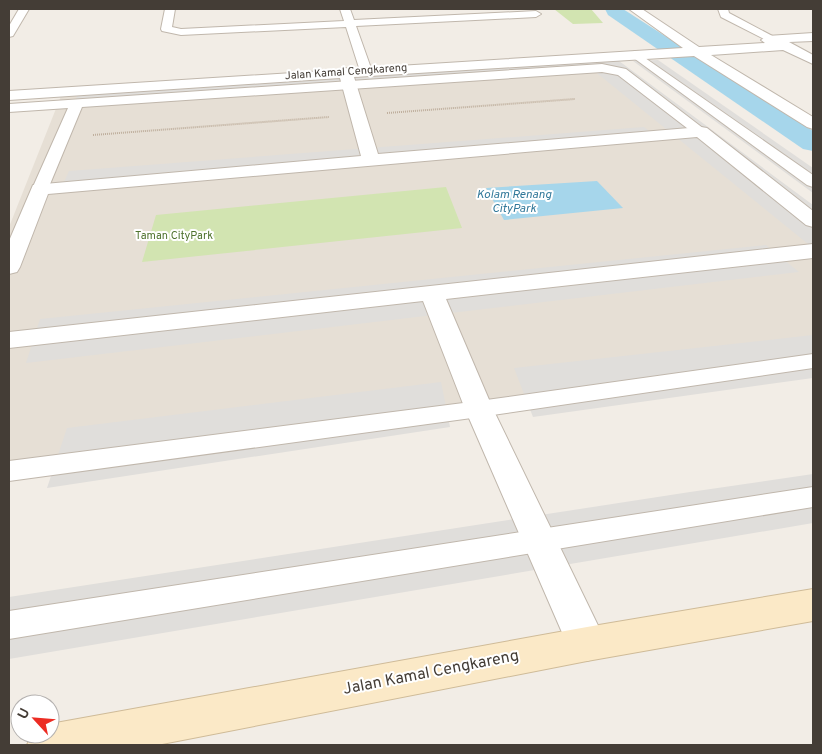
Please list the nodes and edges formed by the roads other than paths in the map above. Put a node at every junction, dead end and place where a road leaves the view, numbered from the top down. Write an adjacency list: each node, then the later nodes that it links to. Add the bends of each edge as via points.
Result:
1 (24, 9): 8 (lane)
2 (170, 9): 7 (lane, via 166,29 171,31)
3 (344, 9): 7 (lane)
4 (530, 9): 7 (lane, via 536,14)
5 (635, 9): 11 (street)
6 (723, 9): 10 (lane, via 725,15)
7 (350, 24): 14 (lane)
8 (9, 34)
9 (813, 37): 10 (street, Jalan Kamal Cengkareng)
10 (780, 43): 11 (street, Jalan Kamal Cengkareng); 13 (street)
11 (687, 50): 12 (street, Jalan Kamal Cengkareng); 19 (street)
12 (642, 53): 14 (street, Jalan Kamal Cengkareng); 22 (lane)
13 (813, 60)
14 (366, 71): 15 (street, Jalan Kamal Cengkareng)
15 (346, 79): 16 (street, Jalan Kamal Cengkareng); 17 (lane); 20 (lane, via 609,68 622,72); 21 (street)
16 (9, 95)
17 (77, 104): 18 (lane); 23 (lane)
18 (9, 108)
19 (813, 124)
20 (701, 132): 21 (street); 24 (street)
21 (371, 160): 23 (street)
22 (813, 182)
23 (40, 189): 26 (street)
24 (813, 221)
25 (813, 251): 27 (street)
26 (9, 267)
27 (430, 292): 28 (street); 30 (street)
28 (9, 340)
29 (813, 361): 30 (lane)
30 (480, 409): 31 (lane); 33 (street)
31 (9, 471)
32 (813, 497): 33 (lane)
33 (540, 540): 35 (lane); 36 (street)
34 (813, 604): 36 (street, Jalan Kamal Cengkareng)
35 (9, 625)
36 (587, 644): 37 (street, Jalan Kamal Cengkareng)
37 (49, 745)

